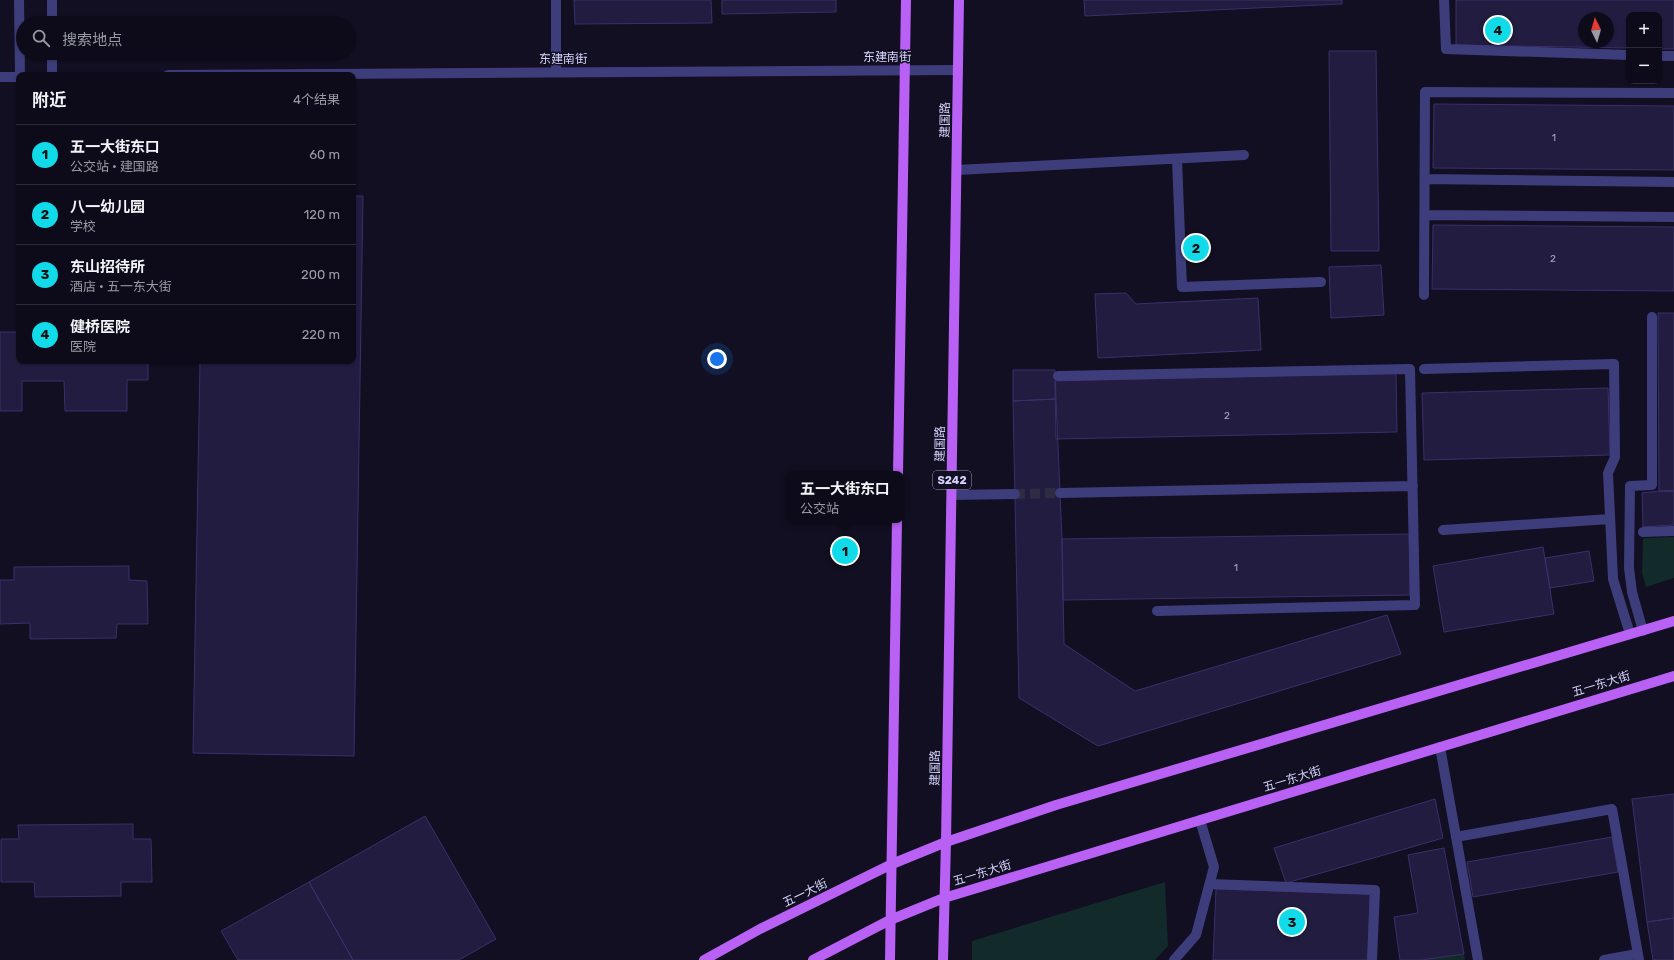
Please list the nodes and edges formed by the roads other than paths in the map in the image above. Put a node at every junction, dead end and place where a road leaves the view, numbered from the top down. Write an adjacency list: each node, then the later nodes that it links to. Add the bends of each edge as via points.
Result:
1 (19, 0): 7 (street)
2 (52, 0): 8 (street)
3 (556, 0): 18 (street)
4 (906, 0): 14 (main road)
5 (959, 0): 15 (main road, 建国路 / S242)
6 (1444, 0): 9 (street, via 1446,49)
7 (19, 16)
8 (52, 16)
9 (1626, 55)
10 (1662, 56): 11 (street)
11 (1674, 56)
12 (20, 60): 16 (street)
13 (52, 60): 17 (street)
14 (904, 70): 15 (street, 东建南街); 18 (street, 东建南街); 35 (main road)
15 (958, 70): 25 (main road, 建国路 / S242)
16 (20, 72)
17 (52, 72)
18 (556, 72): 19 (street, 东建南街)
19 (356, 74)
20 (16, 76): 21 (street)
21 (0, 77)
22 (1674, 93): 26 (street, via 1425,92)
23 (1244, 155): 24 (street)
24 (1177, 159): 25 (street); 30 (street, via 1182,287)
25 (957, 170): 39 (main road, 建国路 / S242)
26 (1425, 178): 27 (street); 28 (street)
27 (1674, 182)
28 (1425, 215): 29 (street); 31 (street)
29 (1674, 216)
30 (1321, 282)
31 (1424, 295)
32 (1652, 317): 47 (street, via 1652,485 1630,486 1629,568 1632,592)
33 (1424, 369): 40 (street, via 1614,364 1615,457 1608,472)
34 (1058, 376): 36 (street, via 1410,369)
35 (898, 471)
36 (1413, 486): 37 (street); 45 (street, via 1415,605)
37 (1060, 493)
38 (1015, 494): 39 (street)
39 (952, 495): 53 (main road, 建国路 / S242)
40 (1610, 519): 42 (street); 48 (street, via 1613,579)
41 (897, 523): 54 (main road)
42 (1443, 530)
43 (1674, 531): 44 (street)
44 (1643, 532)
45 (1157, 611)
46 (1674, 621): 47 (main road)
47 (1643, 630): 48 (main road)
48 (1630, 634): 53 (main road, via 1056,805)
49 (1674, 676): 50 (main road, 五一东大街)
50 (1440, 747): 51 (main road, 五一东大街); 52 (street)
51 (1200, 820): 55 (street, via 1214,866); 56 (main road, 五一东大街)
52 (1456, 837): 58 (street, via 1612,809); 65 (street)
53 (946, 842): 54 (main road, 五一大街); 56 (main road, 建国路 / S242)
54 (892, 864): 57 (main road); 59 (main road, 五一大街, via 760,929)
55 (1210, 884): 63 (street, via 1196,935); 64 (street, via 1376,890)
56 (944, 898): 57 (main road, 五一东大街); 62 (main road, 建国路 / S242)
57 (890, 920): 60 (main road); 61 (main road)
58 (1638, 957): 66 (street)
59 (704, 960)
60 (813, 960)
61 (890, 960)
62 (943, 960)
63 (1174, 960)
64 (1372, 960)
65 (1478, 960)
66 (1604, 960)

